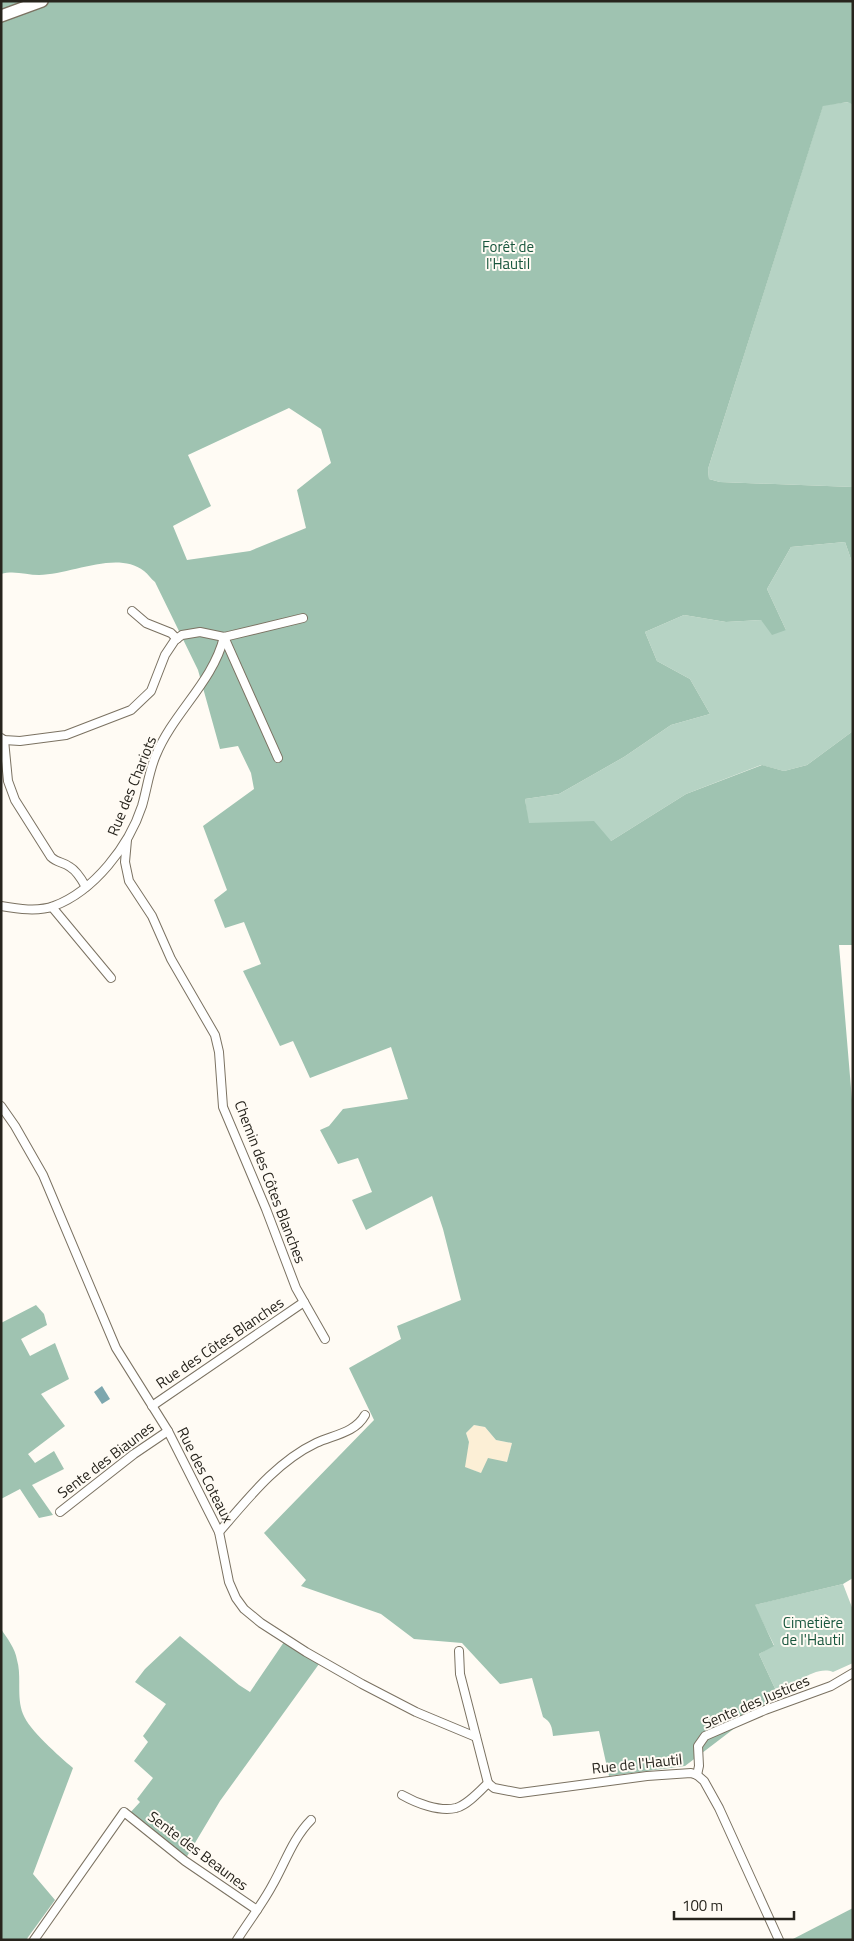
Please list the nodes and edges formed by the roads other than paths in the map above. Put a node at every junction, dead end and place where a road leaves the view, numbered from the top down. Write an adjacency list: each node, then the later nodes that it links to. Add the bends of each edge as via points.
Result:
1 (42, 1): 2 (main road)
2 (1, 16)
3 (132, 611): 6 (street, via 146,623 171,633)
4 (303, 618): 5 (street)
5 (224, 637): 6 (street, via 200,632); 8 (street); 9 (street, Rue des Chariots, via 220,654 156,754 142,807)
6 (177, 639): 7 (street, via 164,655 151,691 131,710 66,735 20,741)
7 (3, 739): 10 (street, via 8,781 19,808 51,857 70,866)
8 (278, 758)
9 (127, 840): 10 (street, Rue des Chariots); 15 (street, Chemin des Côtes Blanches, via 125,862 129,882 152,916 170,959 215,1036 224,1107)
10 (86, 887): 12 (street, Rue des Chariots)
11 (1, 906): 12 (street, Rue des Chariots, via 28,909)
12 (52, 906): 13 (street)
13 (111, 978)
14 (1, 1106): 17 (street, Rue des Coteaux, via 43,1175 116,1348)
15 (304, 1302): 16 (street, Chemin des Côtes Blanches); 17 (street, Rue des Côtes Blanches)
16 (325, 1339)
17 (152, 1406): 19 (street, Rue des Coteaux)
18 (365, 1415): 21 (street, via 360,1423 342,1434 297,1454 251,1494)
19 (168, 1431): 20 (street, Sente des Biaunes); 21 (street, Rue des Coteaux)
20 (60, 1512)
21 (219, 1532): 24 (street, Rue des Coteaux, via 228,1582 244,1609 261,1623 362,1684 416,1712)
22 (459, 1651): 24 (street, via 460,1674)
23 (853, 1673): 25 (street, Sente des Justices, via 831,1686 705,1736 698,1746)
24 (476, 1737): 26 (street)
25 (697, 1775): 26 (street, Rue de l'Hautil, via 647,1776 520,1793 494,1788); 32 (street, Rue de l'Hautil, via 719,1808)
26 (488, 1783): 27 (street, via 457,1808 432,1806)
27 (402, 1795)
28 (311, 1820): 29 (street)
29 (257, 1910): 30 (street, Sente des Beaunes, via 185,1861 124,1812); 31 (street)
30 (34, 1940)
31 (237, 1940)
32 (779, 1940)

